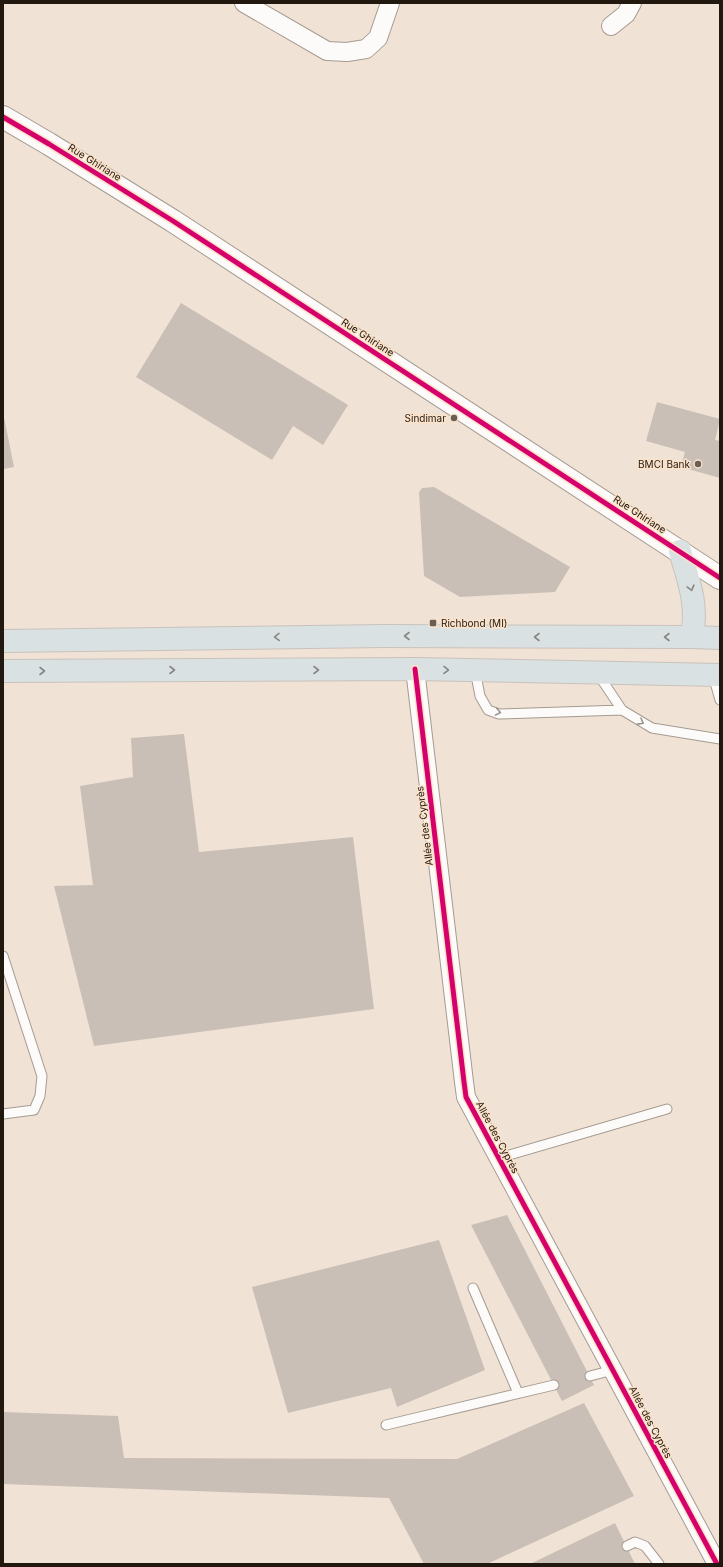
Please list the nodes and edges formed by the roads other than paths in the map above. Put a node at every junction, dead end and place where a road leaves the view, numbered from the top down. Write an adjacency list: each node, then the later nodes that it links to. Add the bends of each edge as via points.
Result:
1 (244, 3): 2 (street, via 327,51 347,52 366,49 378,38)
2 (390, 3)
3 (632, 3): 4 (street, via 626,14)
4 (611, 26)
5 (3, 117): 6 (street, Rue Ghiriane, via 174,221)
6 (680, 551): 7 (street, Rue Ghiriane); 8 (main road, one-way to 8, via 694,602)
7 (720, 578)
8 (692, 637): 9 (main road); 10 (main road, one-way to 10, via 384,636)
9 (720, 638)
10 (3, 641)
11 (415, 669): 12 (main road, one-way to 12); 13 (main road, one-way to 11); 22 (street, Allée des Cyprès, via 466,1097)
12 (475, 670): 14 (main road); 17 (lane, one-way to 17, via 480,696 488,710 499,714)
13 (3, 671)
14 (597, 672): 15 (main road); 17 (lane)
15 (716, 675): 16 (lane)
16 (720, 700)
17 (622, 710): 18 (lane, one-way to 18, via 652,728)
18 (720, 739)
19 (3, 956): 21 (lane, via 42,1076 40,1096 34,1110)
20 (667, 1109): 22 (lane)
21 (3, 1114)
22 (499, 1158): 24 (street, Allée des Cyprès)
23 (473, 1288): 27 (lane)
24 (613, 1370): 25 (lane); 31 (street, Allée des Cyprès)
25 (590, 1376)
26 (554, 1385): 27 (lane)
27 (518, 1393): 28 (lane)
28 (386, 1425)
29 (627, 1546): 30 (lane, via 636,1542 645,1546)
30 (659, 1564)
31 (717, 1564)

